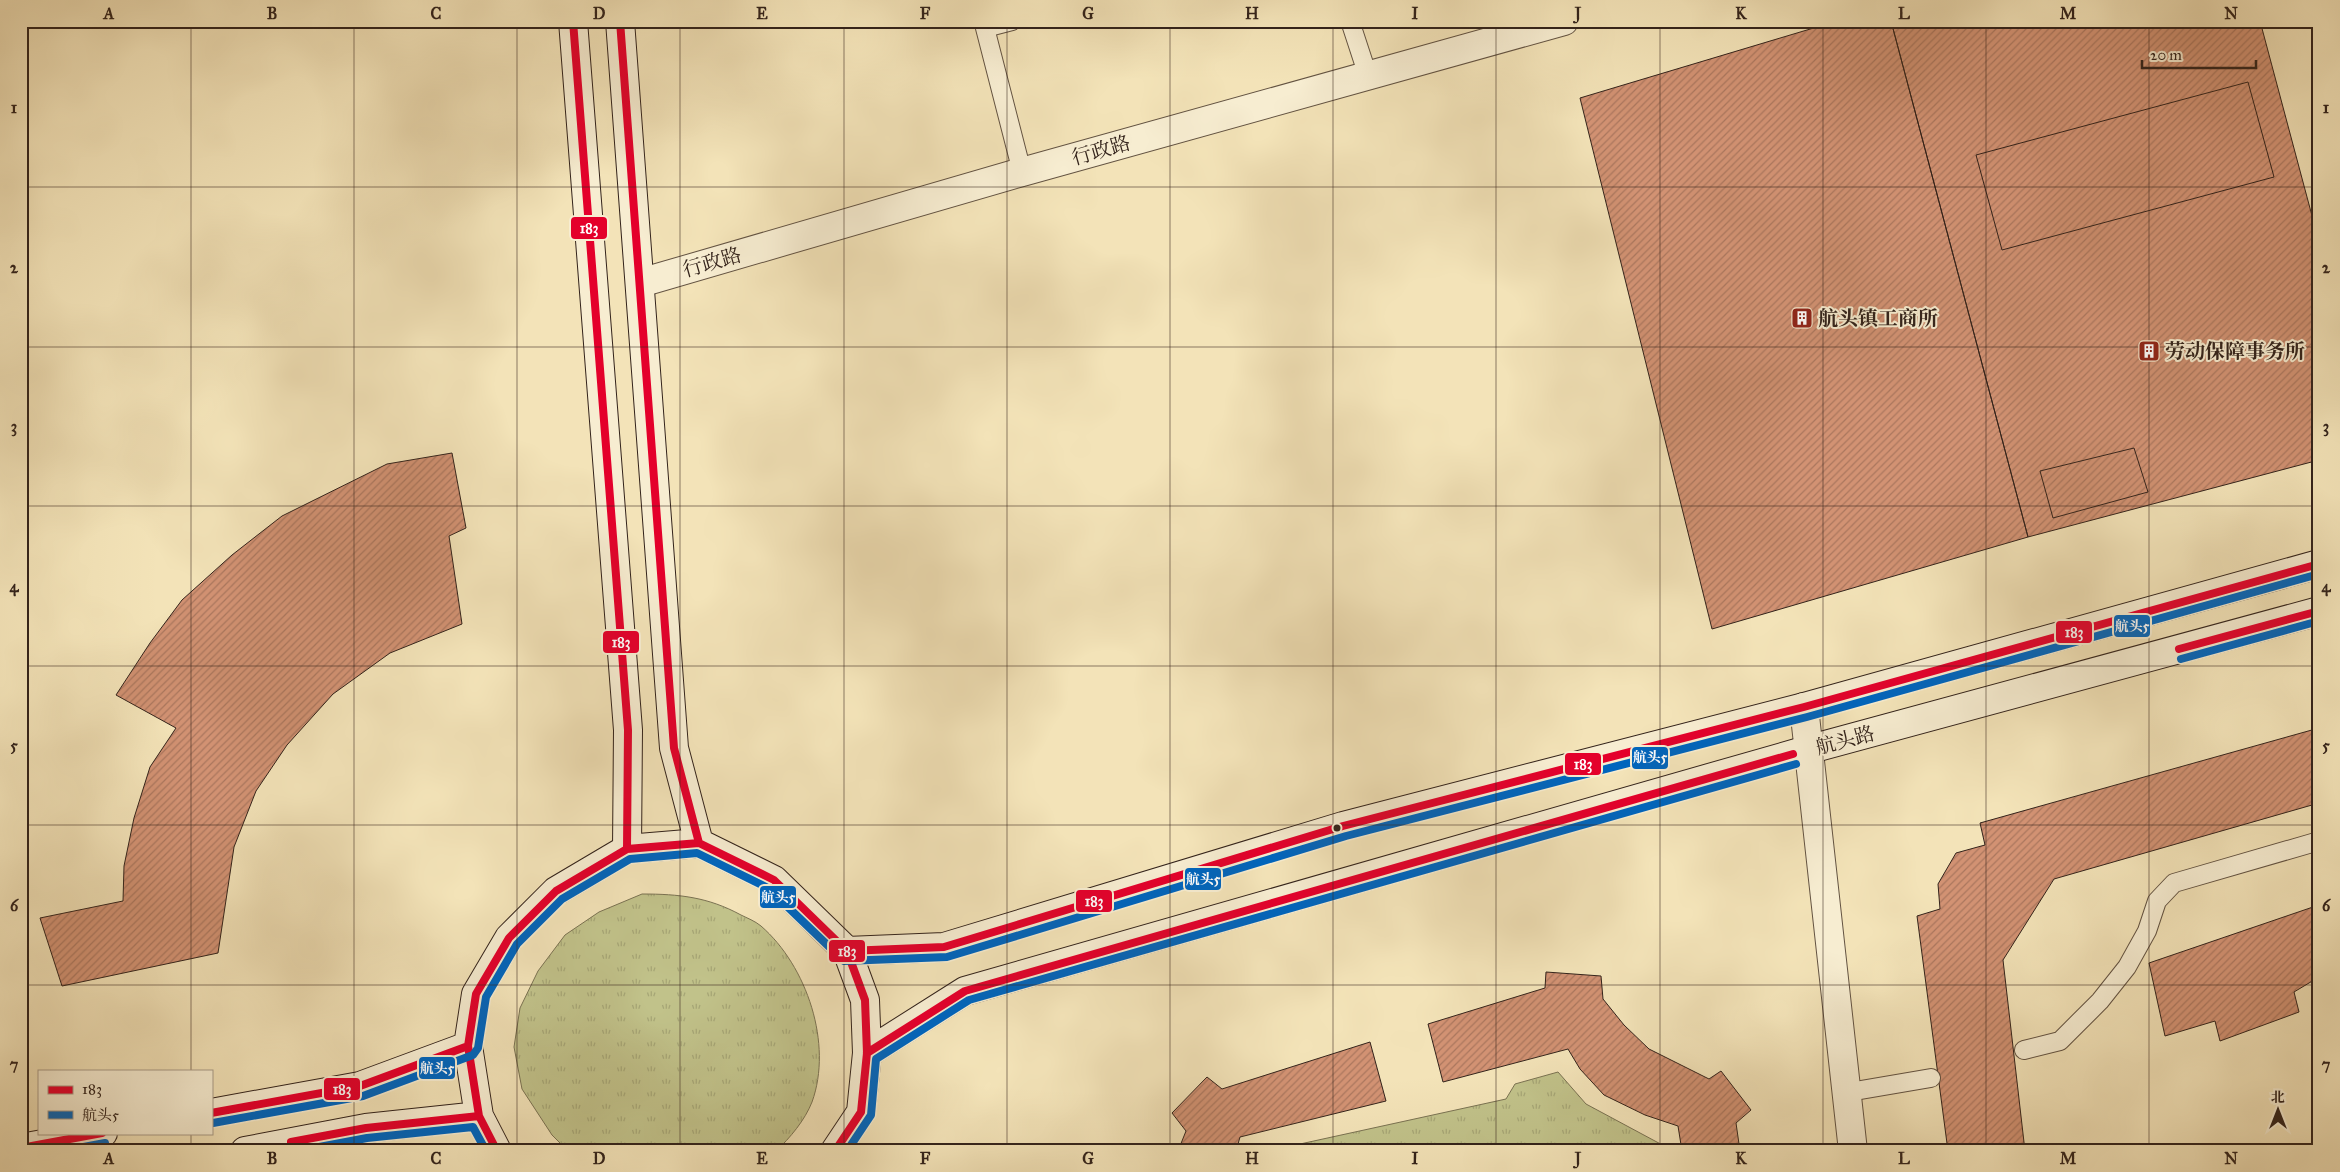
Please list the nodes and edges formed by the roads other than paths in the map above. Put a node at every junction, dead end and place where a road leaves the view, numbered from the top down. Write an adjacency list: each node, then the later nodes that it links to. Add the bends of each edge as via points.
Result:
1 (573, 21): 15 (main road, via 628,730)
2 (620, 21): 8 (main road)
3 (1012, 21): 7 (lane, via 985,28)
4 (1350, 21): 6 (lane)
5 (1564, 21): 6 (main road, 行政路)
6 (1368, 76): 7 (main road, 行政路)
7 (1022, 172): 8 (main road, 行政路)
8 (640, 283): 14 (main road, via 674,748)
9 (2319, 564): 11 (main road)
10 (2319, 611): 12 (main road, 航头路)
11 (1804, 707): 12 (main road); 16 (main road, via 1344,826 944,946)
12 (1807, 750): 19 (main road, 航头路, via 965,990); 21 (main road)
13 (2319, 841): 18 (lane, via 2174,883 2157,901 2147,931 2127,967 2100,1001 2060,1041)
14 (699, 843): 15 (main road); 16 (main road, via 774,880)
15 (626, 849): 17 (main road, via 556,891 509,938 476,994)
16 (847, 951): 19 (main road, via 865,1000)
17 (468, 1046): 22 (main road, via 360,1086); 23 (main road)
18 (2024, 1050)
19 (867, 1054): 28 (main road, via 861,1112)
20 (1931, 1078): 21 (lane)
21 (1848, 1092): 29 (main road)
22 (212, 1113)
23 (479, 1116): 26 (main road, via 366,1128); 27 (main road)
24 (98, 1134): 25 (main road)
25 (21, 1148)
26 (245, 1151)
27 (497, 1151)
28 (835, 1151)
29 (1853, 1151)

